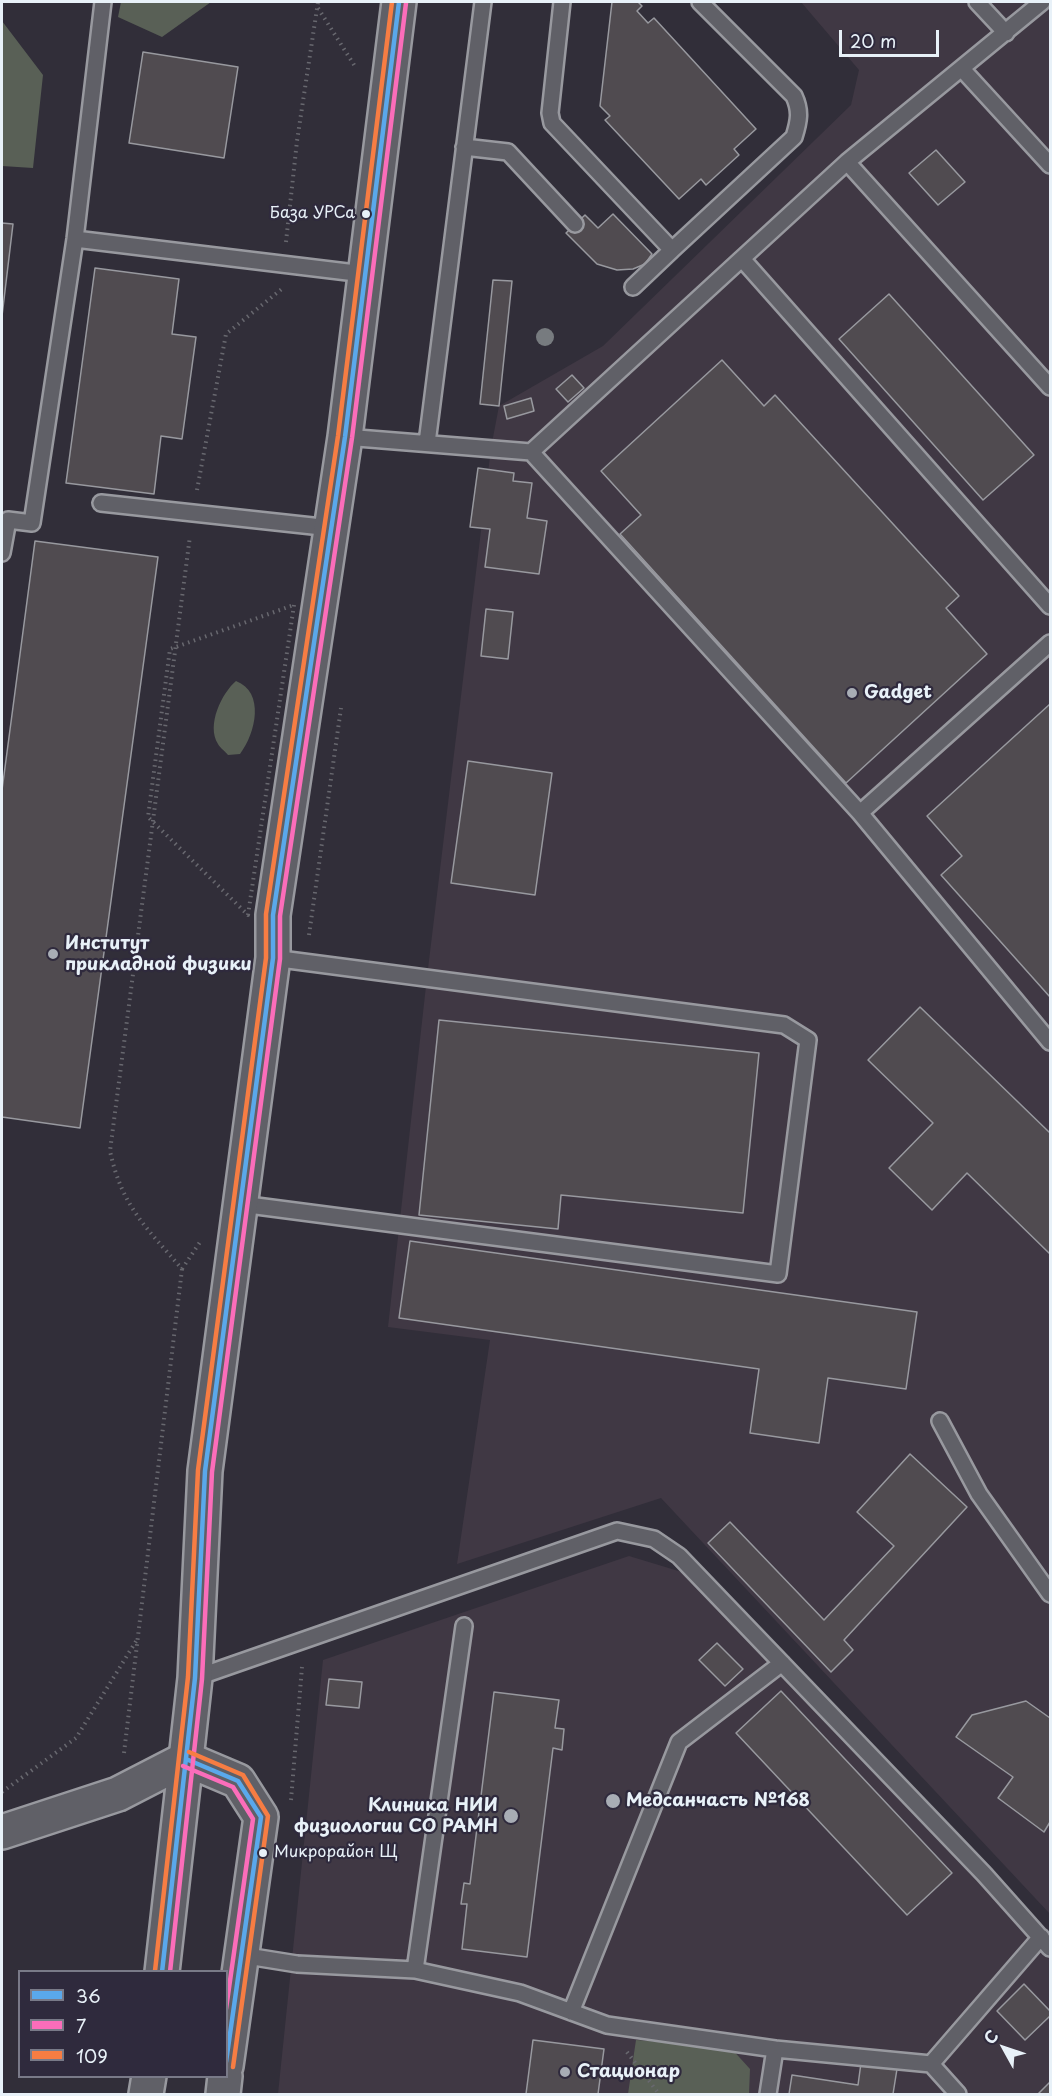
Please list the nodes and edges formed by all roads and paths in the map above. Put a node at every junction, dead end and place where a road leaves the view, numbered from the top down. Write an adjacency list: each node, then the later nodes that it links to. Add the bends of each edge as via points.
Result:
1 (103, 2): 16 (lane)
2 (399, 2): 20 (street)
3 (483, 2): 12 (lane)
4 (562, 2): 17 (lane, via 552,123)
5 (700, 2): 17 (lane, via 794,96 799,123 794,137)
6 (977, 2): 9 (lane)
7 (1042, 2): 9 (lane)
8 (318, 4): 11 (path); 19 (path, via 297,141)
9 (1006, 33): 10 (lane)
10 (962, 69): 13 (lane); 14 (lane)
11 (359, 72)
12 (464, 147): 15 (lane, via 508,152); 24 (lane)
13 (847, 162): 18 (lane); 22 (lane)
14 (1050, 165)
15 (575, 224)
16 (75, 239): 19 (lane); 29 (lane, via 32,523 8,520)
17 (672, 250): 21 (lane)
18 (743, 260): 25 (lane); 31 (lane)
19 (284, 265): 20 (lane); 27 (path, via 283,290 226,334)
20 (364, 274): 23 (street)
21 (633, 287)
22 (1050, 387)
23 (345, 437): 24 (lane); 28 (street)
24 (427, 443): 25 (lane)
25 (531, 452): 33 (lane)
26 (101, 503): 27 (lane)
27 (193, 512): 28 (lane); 40 (path, via 111,1150 117,1181 136,1217 182,1269)
28 (331, 528): 34 (street, via 273,915)
29 (2, 553)
30 (294, 605): 30 (path, via 170,649 148,817 248,915)
31 (1050, 606)
32 (1050, 643): 33 (lane)
33 (860, 813): 35 (lane)
34 (273, 957): 36 (street); 36 (lane, via 784,1025 808,1040 778,1275)
35 (1050, 1042)
36 (241, 1204): 43 (street, via 205,1471)
37 (940, 1421): 38 (lane, via 979,1494)
38 (1050, 1594)
39 (464, 1626): 52 (lane)
40 (139, 1637): 45 (path); 46 (path, via 76,1738)
41 (304, 1640): 42 (lane, via 617,1531 654,1539 679,1556); 43 (lane); 47 (path)
42 (782, 1663): 49 (lane); 53 (lane, via 679,1742)
43 (195, 1678): 44 (street)
44 (186, 1759): 48 (street, via 118,1794); 50 (street, via 238,1781 261,1817); 51 (street)
45 (123, 1764)
46 (2, 1792)
47 (291, 1802)
48 (2, 1832)
49 (1046, 1943): 57 (lane)
50 (241, 1955): 52 (lane, via 297,1964); 56 (street)
51 (162, 1970)
52 (415, 1970): 53 (lane, via 520,1993)
53 (571, 2012): 54 (lane)
54 (607, 2025): 55 (lane); 62 (path)
55 (775, 2049): 57 (lane); 63 (lane)
56 (228, 2051)
57 (931, 2064): 64 (lane)
58 (149, 2078): 60 (street)
59 (225, 2078): 61 (street)
60 (146, 2094)
61 (223, 2094)
62 (658, 2094)
63 (768, 2094)
64 (958, 2094)

